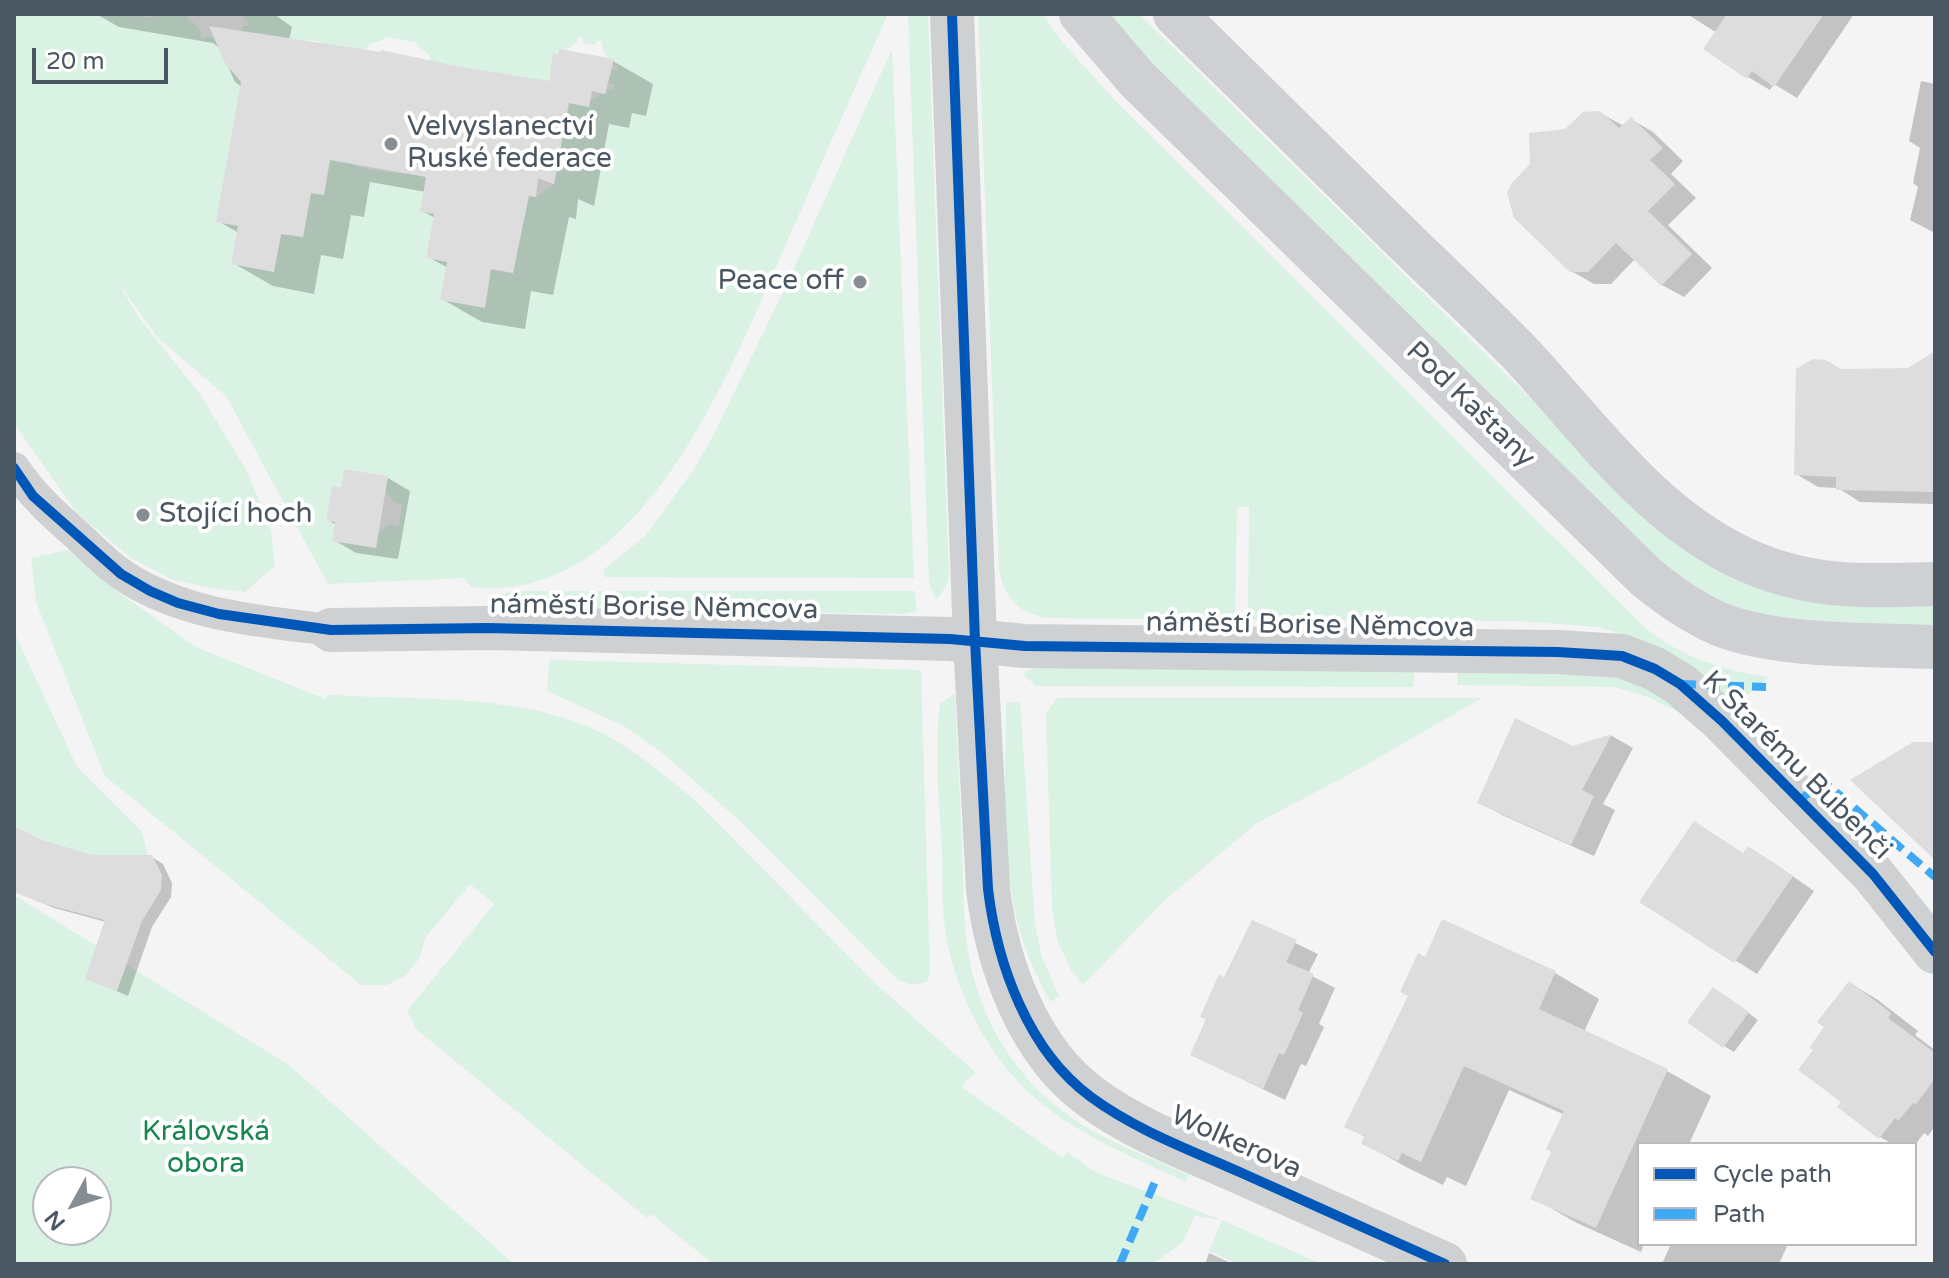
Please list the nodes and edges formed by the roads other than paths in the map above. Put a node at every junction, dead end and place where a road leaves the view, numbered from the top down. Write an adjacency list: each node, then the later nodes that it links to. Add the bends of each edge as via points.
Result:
1 (952, 14): 7 (street)
2 (1081, 14): 8 (main road, Pod Kaštany, via 1137,79 1669,596 1721,625 1783,640)
3 (1175, 14): 5 (main road, via 1685,524 1744,559 1807,581)
4 (14, 468): 6 (street, via 33,496 121,574 150,591 219,614)
5 (1935, 584)
6 (331, 630): 7 (street, náměstí Borise Němcova, via 487,628)
7 (975, 640): 9 (street, náměstí Borise Němcova, via 1025,646); 11 (street, Wolkerova, via 992,923 1005,971 1060,1068 1090,1097 1173,1143)
8 (1935, 647)
9 (1596, 654): 10 (street, K Starému Bubenči, via 1622,656 1680,684 1873,874)
10 (1935, 952)
11 (1445, 1264)

